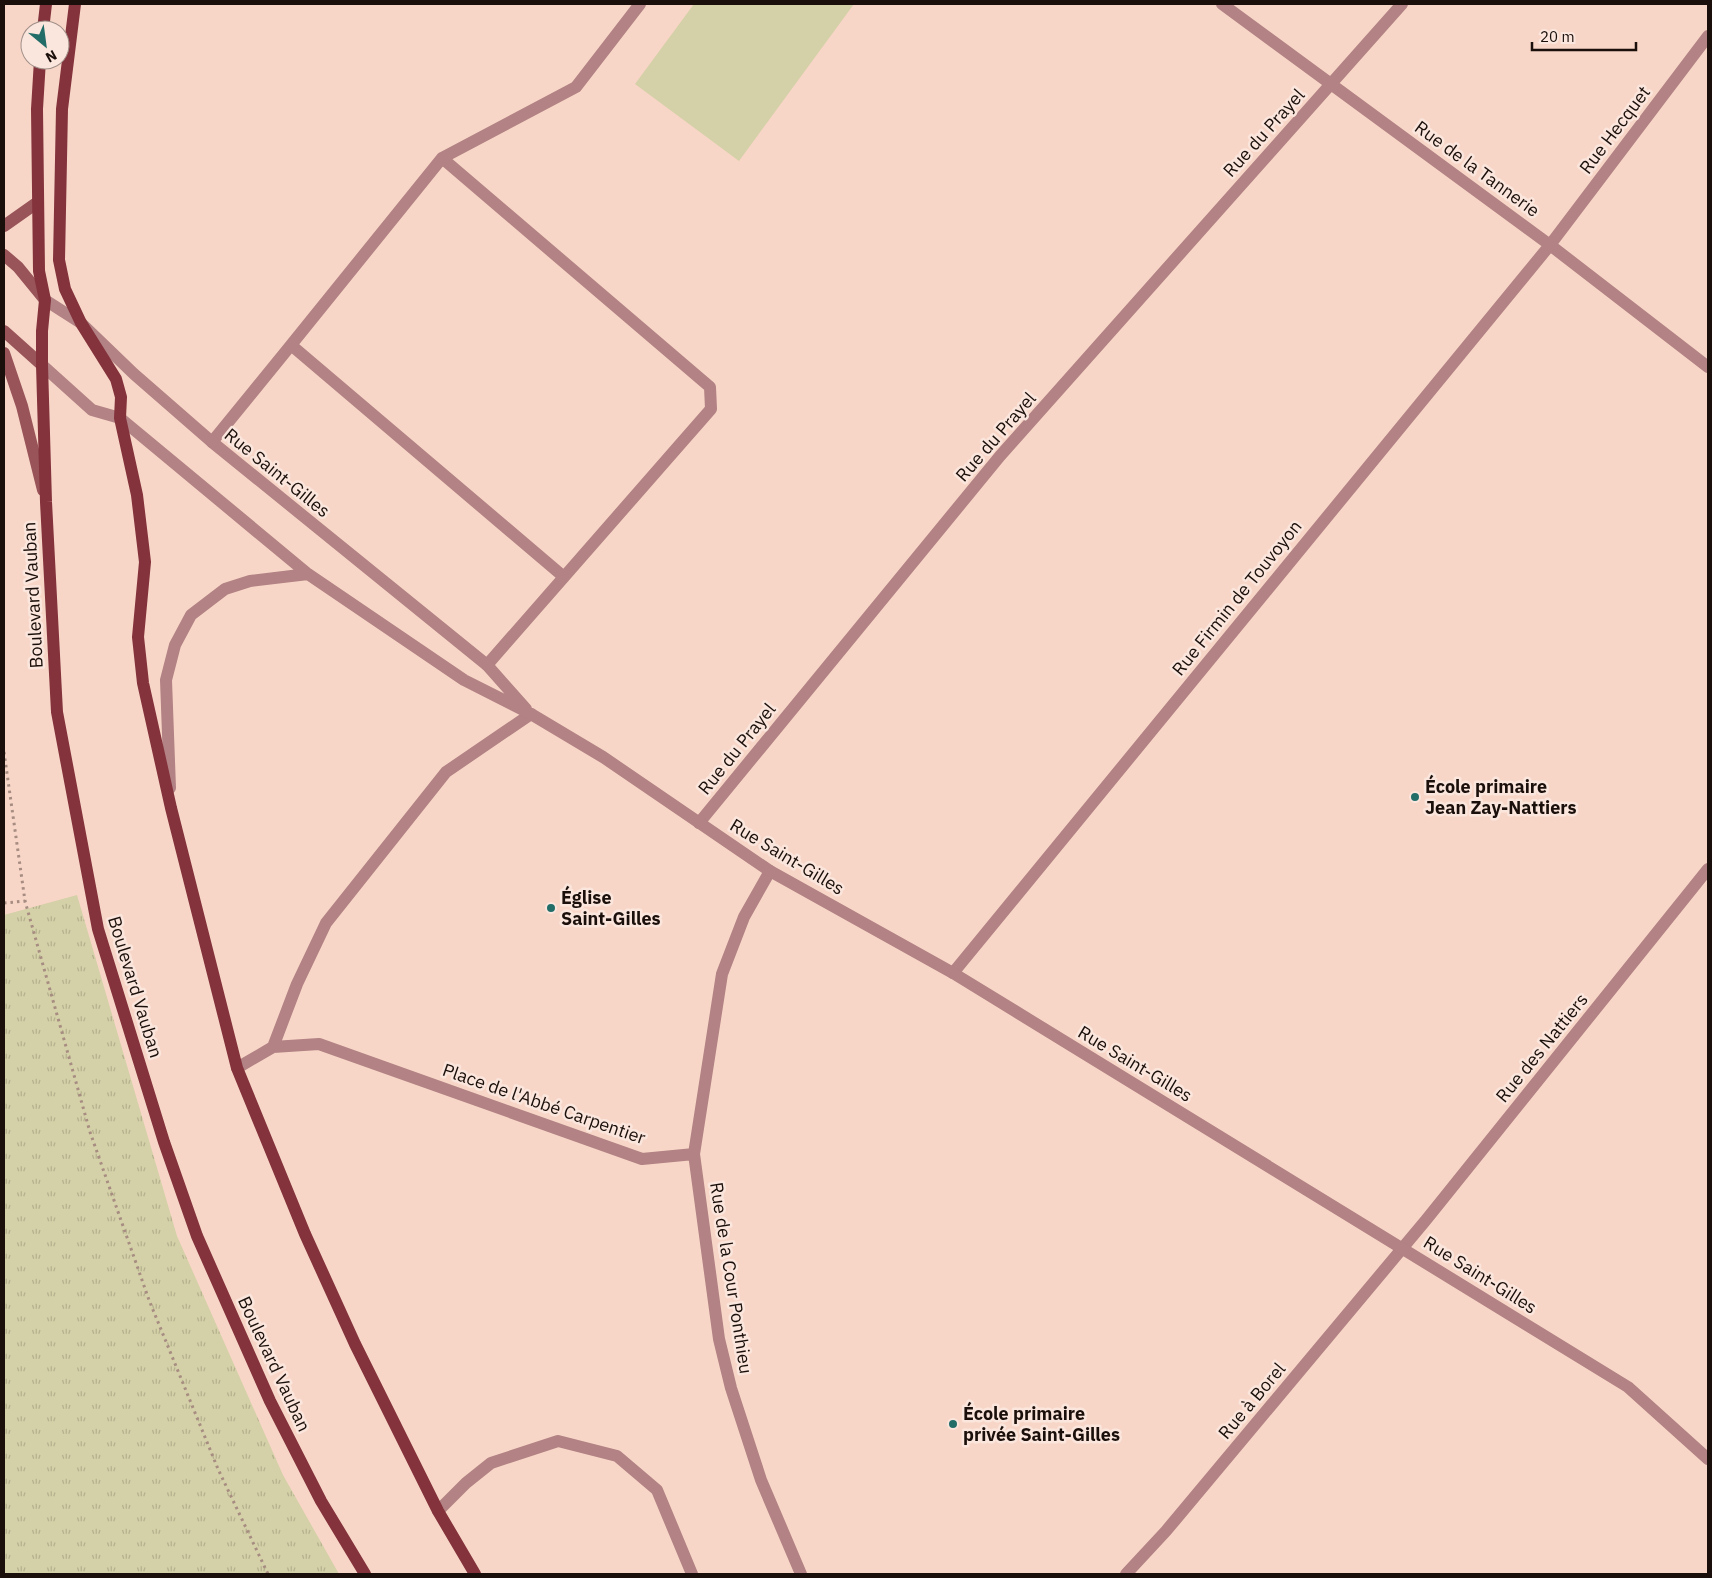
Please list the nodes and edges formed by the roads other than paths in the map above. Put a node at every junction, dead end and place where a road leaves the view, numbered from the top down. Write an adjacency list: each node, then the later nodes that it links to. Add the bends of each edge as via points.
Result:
1 (46, 4): 6 (main road)
2 (75, 4): 16 (main road, via 62,109 59,260 65,289)
3 (640, 4): 10 (street, via 576,86)
4 (1222, 4): 9 (street, Rue de la Tannerie)
5 (1402, 4): 9 (street, Rue du Prayel)
6 (44, 20)
7 (1708, 36): 13 (street, Rue Hecquet)
8 (39, 70): 11 (main road, Boulevard Vauban)
9 (1332, 84): 13 (street, Rue de la Tannerie); 30 (street, Rue du Prayel, via 1000,456)
10 (442, 158): 18 (street); 26 (street, via 710,387 711,408)
11 (38, 202): 12 (main road); 15 (main road, Boulevard Vauban, via 39,271)
12 (4, 226)
13 (1550, 245): 21 (street, Rue de la Tannerie); 33 (street, Rue Firmin de Touvoyon)
14 (4, 255): 15 (main road, Rue Saint-Gilles)
15 (45, 300): 16 (street, Rue Saint-Gilles); 20 (main road, Boulevard Vauban)
16 (81, 323): 22 (main road, via 116,379 121,397); 23 (street, Rue Saint-Gilles)
17 (4, 331): 20 (main road, Rue Saint-Gilles)
18 (291, 345): 23 (street); 26 (street)
19 (4, 353): 24 (main road, via 22,406)
20 (42, 365): 22 (street, Rue Saint-Gilles, via 92,410); 24 (main road, Boulevard Vauban)
21 (1708, 367)
22 (120, 418): 25 (street, Rue Saint-Gilles); 29 (main road, via 137,495 145,562 138,637 143,683)
23 (212, 442): 27 (street, Rue Saint-Gilles)
24 (46, 502): 40 (main road, Boulevard Vauban, via 57,712 98,930 161,1133 197,1236 275,1409 321,1501)
25 (308, 574): 28 (street, Rue Saint-Gilles, via 464,680); 29 (street, via 250,581 225,589 191,615 175,645 166,680)
26 (564, 577): 27 (street)
27 (487, 665): 28 (street, Rue Saint-Gilles)
28 (532, 714): 30 (street, Rue Saint-Gilles); 34 (street, via 446,772 326,923 297,984)
29 (171, 808): 35 (main road)
30 (699, 823): 31 (street, Rue Saint-Gilles)
31 (770, 871): 33 (street, Rue Saint-Gilles); 36 (street, via 744,917 722,974)
32 (1707, 874): 37 (street, Rue des Nattiers)
33 (952, 973): 37 (street, Rue Saint-Gilles)
34 (273, 1047): 35 (street, Place de l'Abbé Carpentier); 36 (street, Place de l'Abbé Carpentier, via 319,1044 642,1158)
35 (238, 1068): 39 (main road, via 305,1234 355,1344)
36 (694, 1154): 43 (street, Rue de la Cour Ponthieu, via 719,1339 731,1388 761,1480)
37 (1403, 1248): 38 (street, Rue Saint-Gilles, via 1628,1387); 44 (street, Rue à Borel, via 1173,1523)
38 (1708, 1459)
39 (438, 1511): 41 (main road); 42 (street, via 491,1463 558,1441 617,1456 657,1490)
40 (365, 1574)
41 (475, 1574)
42 (692, 1574)
43 (801, 1574)
44 (1126, 1574)

